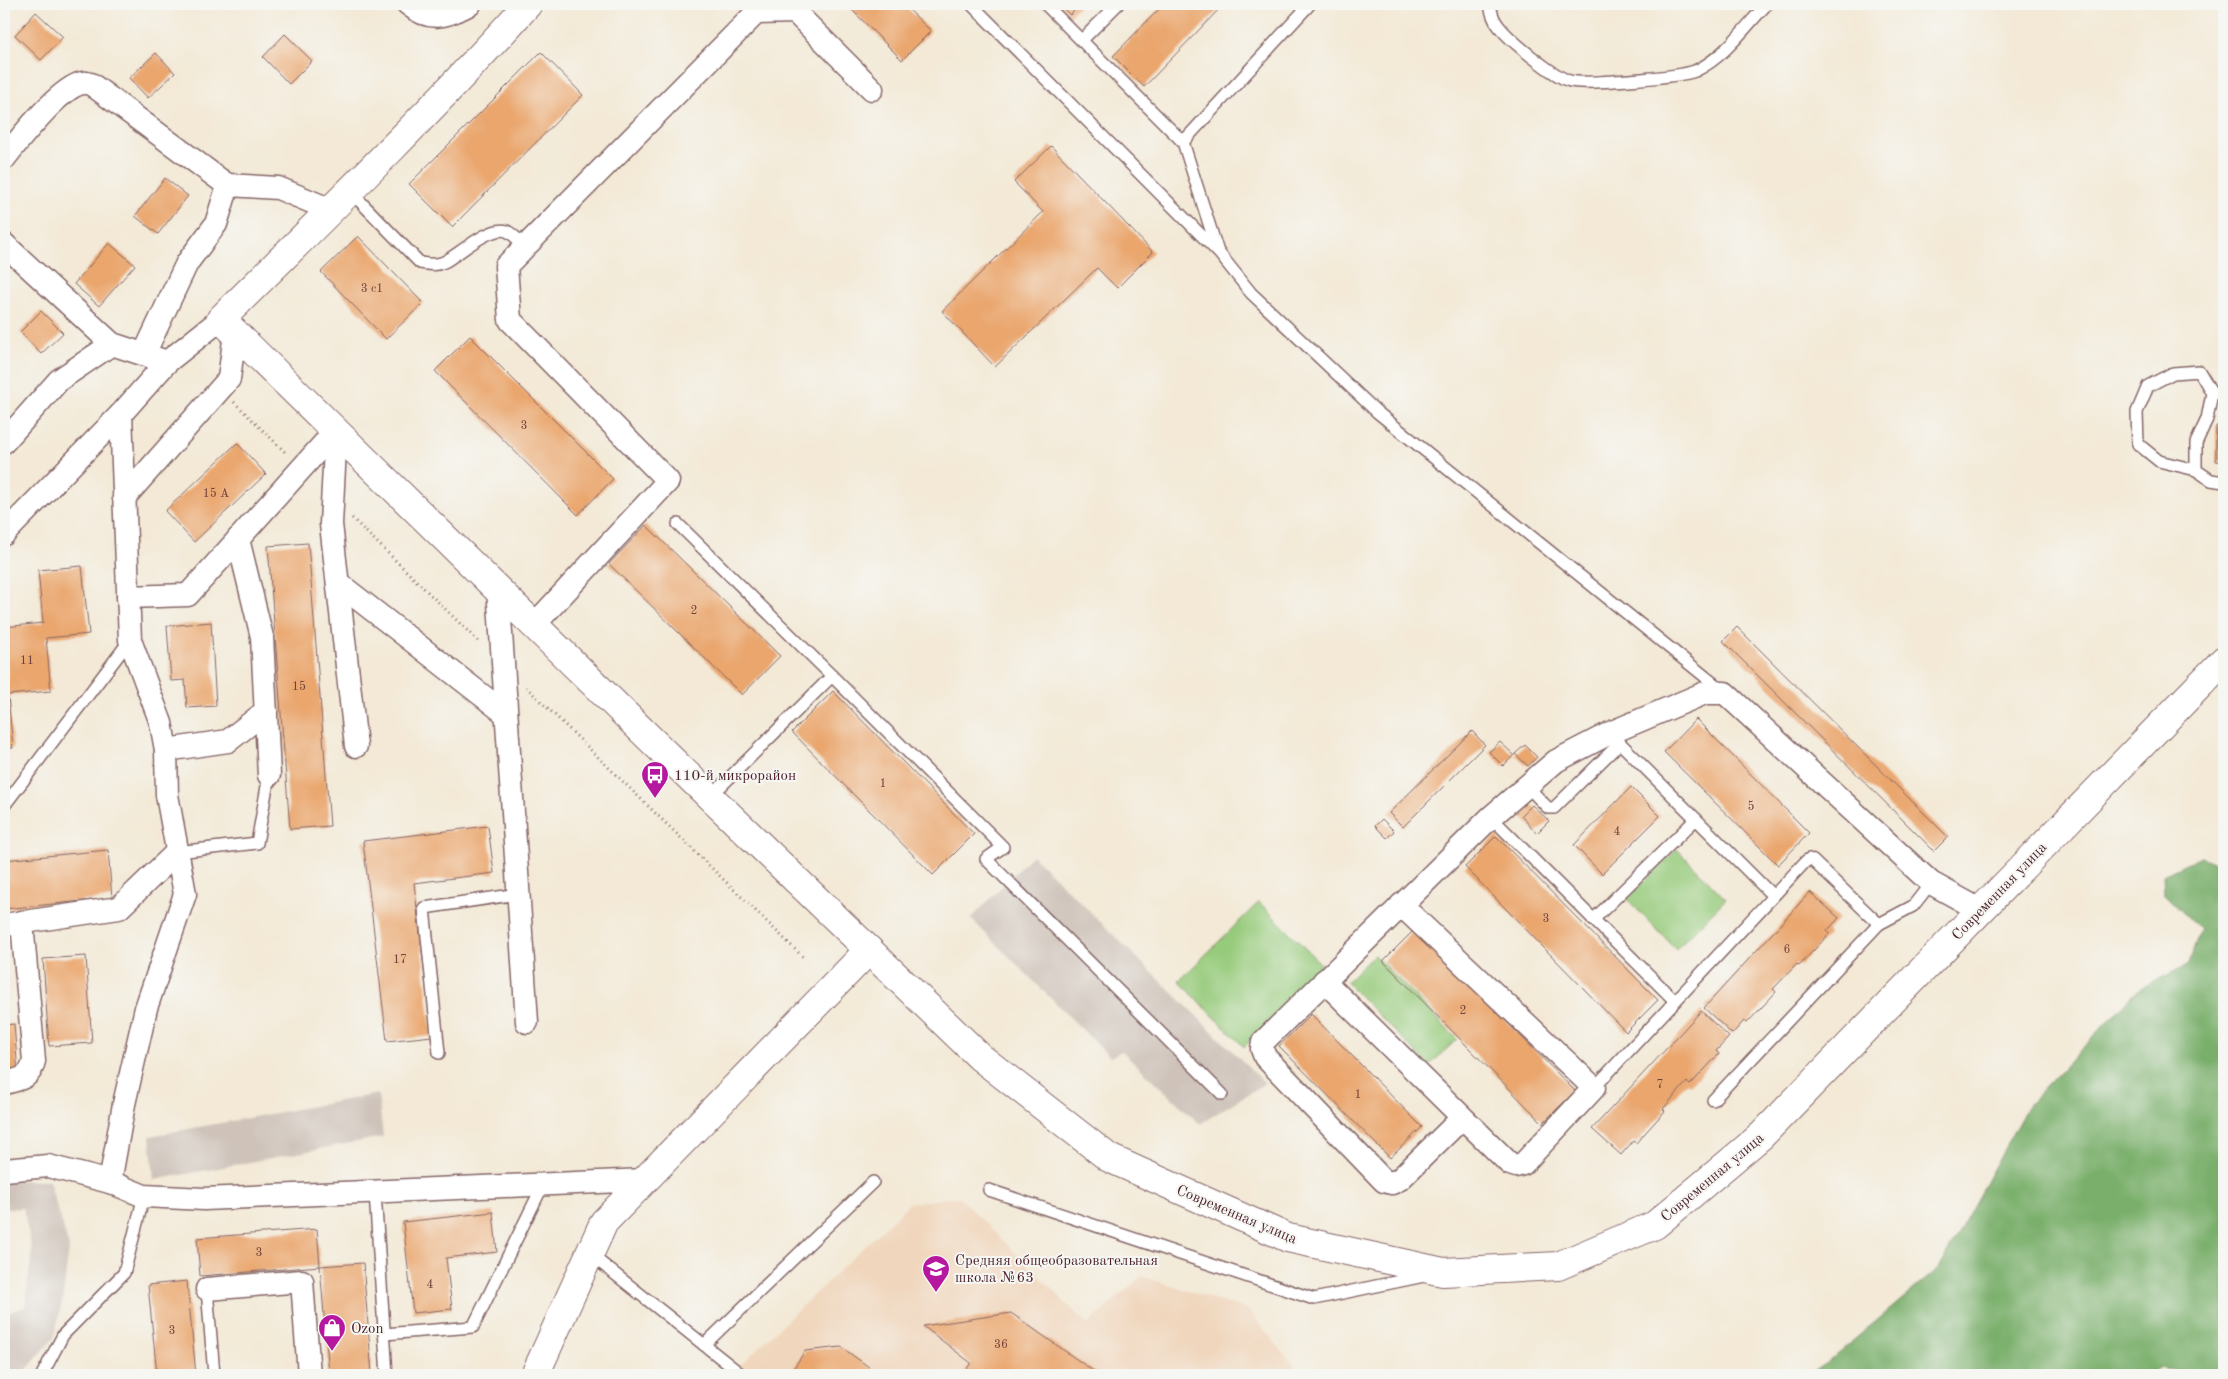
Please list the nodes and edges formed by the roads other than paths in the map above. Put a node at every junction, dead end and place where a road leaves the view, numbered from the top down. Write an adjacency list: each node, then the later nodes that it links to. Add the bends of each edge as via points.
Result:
1 (408, 4): 2 (street, via 428,16 448,15)
2 (470, 4)
3 (524, 4): 15 (street, via 466,72)
4 (971, 4): 19 (lane)
5 (1045, 4): 10 (lane)
6 (1118, 4): 10 (lane)
7 (1310, 4): 12 (lane)
8 (1490, 4): 9 (lane, via 1494,18 1505,33 1562,79 1583,82 1678,76 1694,71 1721,54)
9 (1767, 4)
10 (1082, 40): 12 (lane)
11 (872, 89): 18 (street, via 795,12 756,13)
12 (1183, 142): 19 (lane)
13 (4, 159): 14 (street, via 36,120 66,91 82,82 91,84)
14 (228, 184): 16 (street, via 278,188); 22 (street, via 216,224 187,263)
15 (350, 191): 16 (street); 18 (lane, via 420,263 442,263 488,234 499,231 507,231)
16 (331, 210): 20 (street)
17 (4, 244): 21 (street)
18 (526, 246): 36 (street, via 506,266 510,320 668,481)
19 (1219, 253): 40 (lane, via 1251,293 1377,412)
20 (228, 326): 23 (street); 25 (street, Современная улица); 29 (street, via 229,379)
21 (112, 344): 22 (street); 26 (street, via 59,380)
22 (144, 354): 23 (street)
23 (167, 362): 24 (street)
24 (121, 414): 29 (street); 31 (street)
25 (336, 430): 32 (street); 33 (street, via 331,524); 34 (street, Современная улица)
26 (4, 442)
27 (2196, 470): 27 (lane, via 2160,461 2138,444 2137,412 2148,386 2173,374 2199,371 2212,393 2208,419 2196,443); 28 (lane, via 2211,480)
28 (2224, 482)
29 (124, 498): 35 (street)
30 (678, 524): 39 (lane)
31 (4, 534)
32 (238, 539): 35 (street, via 188,594); 41 (street, via 262,637)
33 (338, 584): 42 (street); 44 (street)
34 (498, 588): 36 (street, Современная улица); 42 (street)
35 (128, 597): 37 (street)
36 (535, 624): 48 (street, Современная улица)
37 (130, 640): 45 (street, via 161,723); 49 (lane)
38 (2224, 660): 57 (street, Современная улица)
39 (832, 676): 48 (lane); 68 (lane, via 1003,846 986,859)
40 (1724, 693): 43 (street, via 1704,693); 53 (street)
41 (266, 710): 45 (street, via 228,741); 46 (street)
42 (506, 714): 54 (street)
43 (1615, 738): 47 (street, via 1556,761); 47 (lane, via 1554,808 1548,808); 51 (lane)
44 (356, 746)
45 (166, 750): 52 (street, via 167,795)
46 (269, 775): 52 (lane, via 257,844)
47 (1527, 786): 50 (street)
48 (710, 797): 61 (street, Современная улица)
49 (4, 806)
50 (1491, 817): 56 (street); 58 (lane)
51 (1696, 819): 55 (lane); 58 (lane)
52 (177, 852): 59 (street, via 120,908); 73 (street, via 185,894 146,1008)
53 (1931, 883): 57 (street); 60 (lane, via 1913,906)
54 (518, 894): 64 (street); 65 (lane, via 424,908)
55 (1773, 896): 60 (lane, via 1809,859); 63 (lane)
56 (1402, 905): 62 (street); 67 (street)
57 (1980, 910): 80 (street, Современная улица, via 1761,1136 1655,1225 1558,1266)
58 (1593, 920): 63 (lane)
59 (13, 923): 66 (street, via 34,1061 26,1078)
60 (1879, 924): 69 (lane)
61 (869, 950): 72 (street); 80 (street, Современная улица, via 980,1057 1109,1158 1288,1238)
62 (1324, 981): 70 (street); 70 (street, via 1263,1042 1262,1049 1265,1057 1384,1181 1392,1183 1400,1179)
63 (1674, 1002): 67 (lane)
64 (527, 1022)
65 (439, 1053)
66 (4, 1083)
67 (1594, 1088): 70 (street, via 1523,1164 1516,1166)
68 (1222, 1094)
69 (1713, 1100)
70 (1462, 1118)
71 (4, 1170): 73 (street, via 48,1166)
72 (645, 1180): 75 (street); 79 (street, via 604,1222)
73 (110, 1182): 78 (street)
74 (873, 1182): 83 (lane)
75 (543, 1185): 77 (street); 82 (lane, via 473,1328)
76 (989, 1190): 80 (lane, via 1314,1299)
77 (375, 1192): 78 (street, via 204,1199); 82 (lane)
78 (144, 1196): 84 (lane, via 124,1273 63,1334)
79 (591, 1255): 83 (lane); 88 (street)
80 (1443, 1272)
81 (207, 1289): 85 (lane); 86 (street, via 302,1280)
82 (384, 1334): 87 (lane)
83 (704, 1345): 89 (lane)
84 (42, 1375)
85 (214, 1375)
86 (309, 1375)
87 (387, 1375)
88 (535, 1375)
89 (742, 1375)

